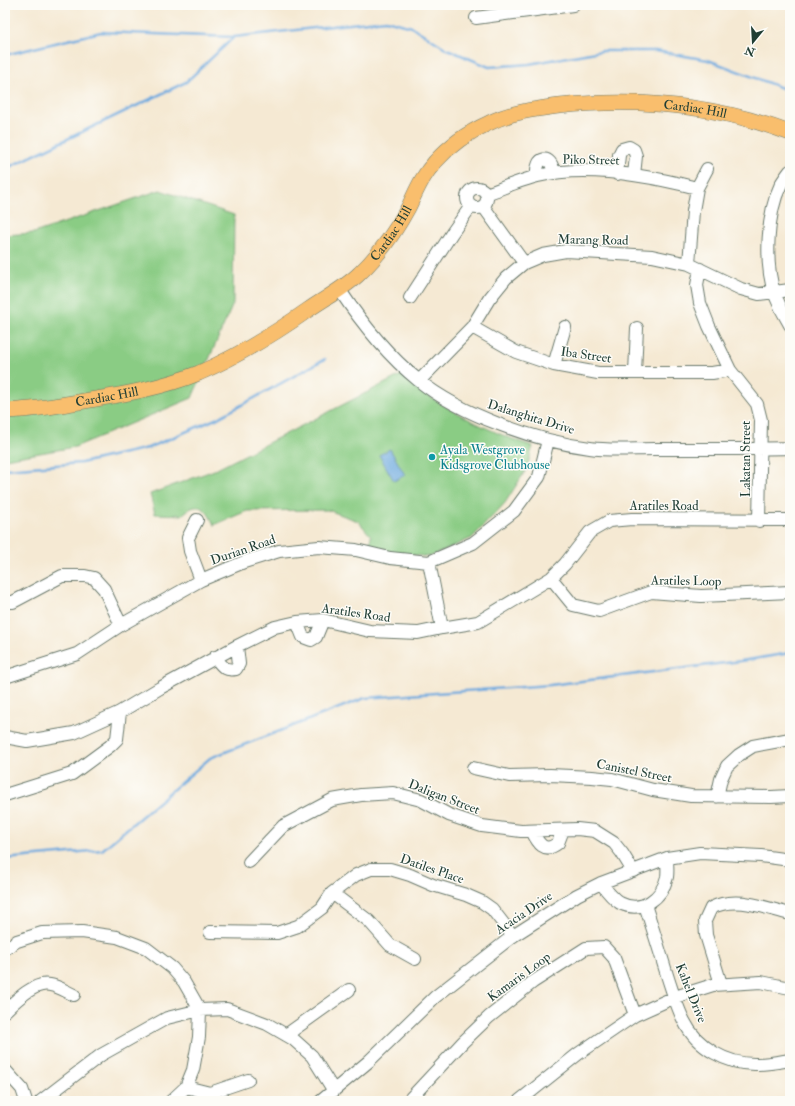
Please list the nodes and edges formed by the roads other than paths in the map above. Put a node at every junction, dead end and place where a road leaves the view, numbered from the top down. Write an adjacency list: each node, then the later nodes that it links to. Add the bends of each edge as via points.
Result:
1 (573, 5): 2 (street)
2 (476, 18)
3 (790, 133): 13 (main road, Cardiac Hill, via 719,112 632,103 588,103 545,108 491,122 455,143 434,163 377,255 358,275)
4 (707, 169): 8 (street, Lakatan Street)
5 (790, 171): 15 (street, via 781,184 772,210 768,234 770,272)
6 (617, 174): 7 (street, Piko Street); 7 (street, via 619,155 622,149 629,147 634,150 636,156); 9 (street, Piko Street, via 554,173 537,176)
7 (634, 175): 8 (street, Piko Street)
8 (697, 188): 12 (street, Lakatan Street, via 693,211)
9 (486, 194): 10 (street, via 487,199); 10 (street, via 477,188 468,193 467,200)
10 (477, 206): 11 (street); 16 (street, via 452,233)
11 (524, 263): 12 (street, Marang Road, via 543,255 566,251 652,256); 18 (street, Marang Road, via 506,278)
12 (695, 267): 15 (street, Marang Road, via 741,289 759,294); 22 (street, Lakatan Street, via 700,303)
13 (339, 289): 24 (street, Dalanghita Drive, via 376,338); 25 (main road, Cardiac Hill, via 283,328 239,354 199,373 140,391 105,398)
14 (790, 290): 15 (street, Marang Road)
15 (775, 293): 17 (street)
16 (410, 298)
17 (790, 325)
18 (472, 327): 21 (street, Iba Street, via 516,352); 24 (street, Marang Road)
19 (566, 327): 21 (street)
20 (637, 328): 23 (street)
21 (554, 365): 23 (street, Iba Street, via 598,373)
22 (730, 370): 23 (street, Iba Street, via 712,373); 28 (street, Lakatan Street, via 757,404 761,420)
23 (635, 373)
24 (419, 381): 26 (street, Dalanghita Drive, via 482,417)
25 (5, 411)
26 (548, 440): 28 (street, Dalanghita Drive, via 592,449); 32 (street, Durian Road, via 539,477 514,511 473,543)
27 (790, 448): 28 (street, Dalanghita Drive)
28 (761, 449): 31 (street, Lakatan Street)
29 (197, 520): 34 (street, via 188,538)
30 (790, 520): 31 (street, Aratiles Road)
31 (759, 521): 33 (street, Aratiles Road, via 609,521 590,532)
32 (429, 562): 34 (street, Durian Road, via 390,558 356,550 319,547 279,551); 40 (street)
33 (551, 578): 35 (street, Aratiles Loop, via 573,605 599,611 651,592 701,596); 40 (street, Aratiles Road, via 478,622)
34 (201, 580): 39 (street, Durian Road)
35 (790, 592)
36 (5, 602): 39 (street, via 13,602 62,576 85,576 94,578 104,589)
37 (323, 620): 38 (street, Aratiles Road); 38 (street, via 313,640 303,637); 40 (street, Aratiles Road, via 370,631 418,633)
38 (297, 622): 41 (street, Aratiles Road, via 275,627)
39 (121, 626): 43 (street, Durian Road, via 78,654)
40 (442, 628)
41 (237, 646): 42 (street, Aratiles Road); 42 (street, via 239,664 236,669 229,670 223,667)
42 (215, 657): 44 (street, Aratiles Road)
43 (5, 677)
44 (120, 712): 45 (street, Aratiles Road, via 74,733 27,741); 48 (street, via 117,739 72,774)
45 (5, 737)
46 (790, 739): 50 (street, via 753,746 739,755 727,766)
47 (473, 768): 50 (street, Canistel Street, via 509,776 612,779 653,790)
48 (5, 795)
49 (790, 796): 50 (street, Canistel Street)
50 (717, 797)
51 (563, 830): 52 (street, Daligan Street); 52 (street, via 558,844 550,848 537,842); 56 (street, Daligan Street, via 595,831 614,843)
52 (532, 831): 55 (street, Daligan Street, via 482,826 449,815 421,800 393,793 361,795 332,800 283,826)
53 (667, 858): 54 (street, Acacia Drive, via 700,852); 56 (street, Acacia Drive); 59 (street, via 667,876 662,890 656,899)
54 (790, 860)
55 (249, 862)
56 (633, 871): 57 (street, Acacia Drive)
57 (601, 883): 59 (street, via 611,896 621,903 632,906); 62 (street, Acacia Drive, via 577,895)
58 (332, 893): 61 (street, Datiles Place, via 322,908 298,926 277,933); 62 (street, Datiles Place, via 356,875 371,869 390,869 482,902 492,909); 64 (street, via 369,922 390,945)
59 (645, 905): 69 (street, Kahel Drive)
60 (790, 914): 65 (street, via 745,903 719,904 711,908 705,921 706,935)
61 (210, 932)
62 (513, 936): 78 (street, Acacia Drive, via 435,997)
63 (5, 949): 70 (street, via 17,941 42,934 82,932 117,937 146,948 172,968 184,982)
64 (415, 959)
65 (721, 984): 66 (street, via 761,982); 69 (street)
66 (790, 988)
67 (349, 990): 73 (street)
68 (74, 995): 71 (street, via 50,984 34,987)
69 (675, 997): 72 (street); 74 (street, Kahel Drive, via 684,1022 693,1036 707,1049 739,1062 770,1064)
70 (200, 1010): 73 (street, via 227,1009 267,1024); 77 (street, via 199,1037 193,1070); 80 (street, via 167,1018 107,1051)
71 (5, 1011)
72 (635, 1015): 83 (street, Kamaris Loop, via 614,958 604,947 586,948 533,982 489,1017); 84 (street, via 578,1054)
73 (286, 1035): 78 (street, via 312,1056)
74 (790, 1060)
75 (5, 1070): 79 (street, via 22,1089)
76 (248, 1080): 77 (street, via 210,1093)
77 (186, 1087): 81 (street)
78 (334, 1091): 82 (street, Acacia Drive)
79 (26, 1101)
80 (41, 1101)
81 (171, 1101)
82 (321, 1101)
83 (408, 1101)
84 (519, 1101)

